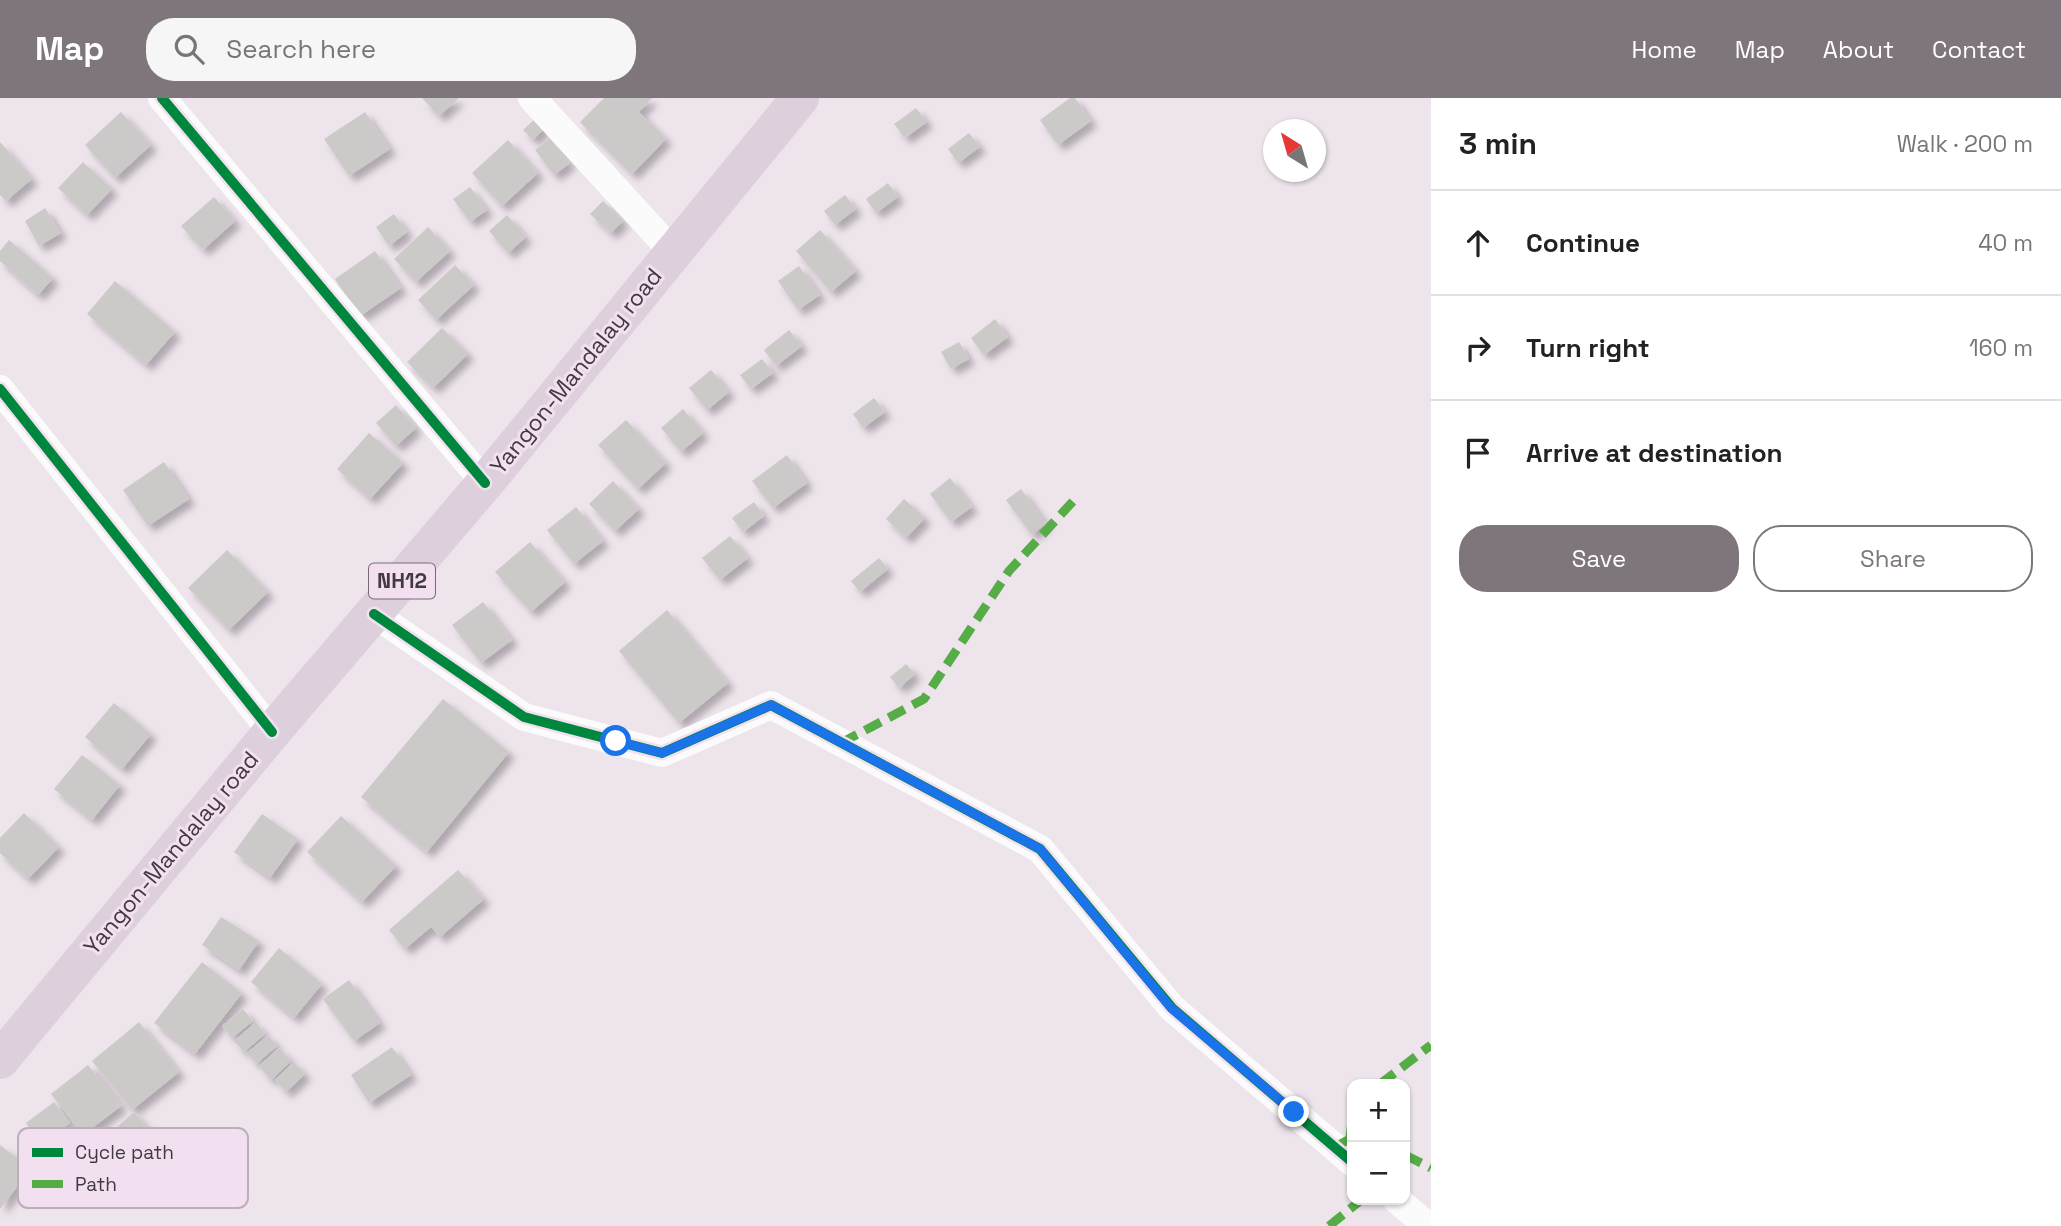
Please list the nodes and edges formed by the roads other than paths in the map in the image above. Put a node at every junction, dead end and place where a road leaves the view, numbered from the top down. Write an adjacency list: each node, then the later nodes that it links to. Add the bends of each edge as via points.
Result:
1 (162, 98): 6 (street)
2 (532, 98): 4 (street)
3 (800, 98): 4 (highway, Yangon-Mandalay road / NH12)
4 (673, 252): 6 (highway, Yangon-Mandalay road / NH12)
5 (0, 389): 8 (street)
6 (485, 483): 7 (highway, Yangon-Mandalay road / NH12)
7 (374, 614): 8 (highway, Yangon-Mandalay road / NH12); 10 (street, via 524,717 662,753 771,705 1040,849 1171,1008)
8 (272, 732): 9 (highway, Yangon-Mandalay road / NH12)
9 (0, 1060)
10 (1347, 1158)
11 (1403, 1205): 12 (street)
12 (1428, 1226)

